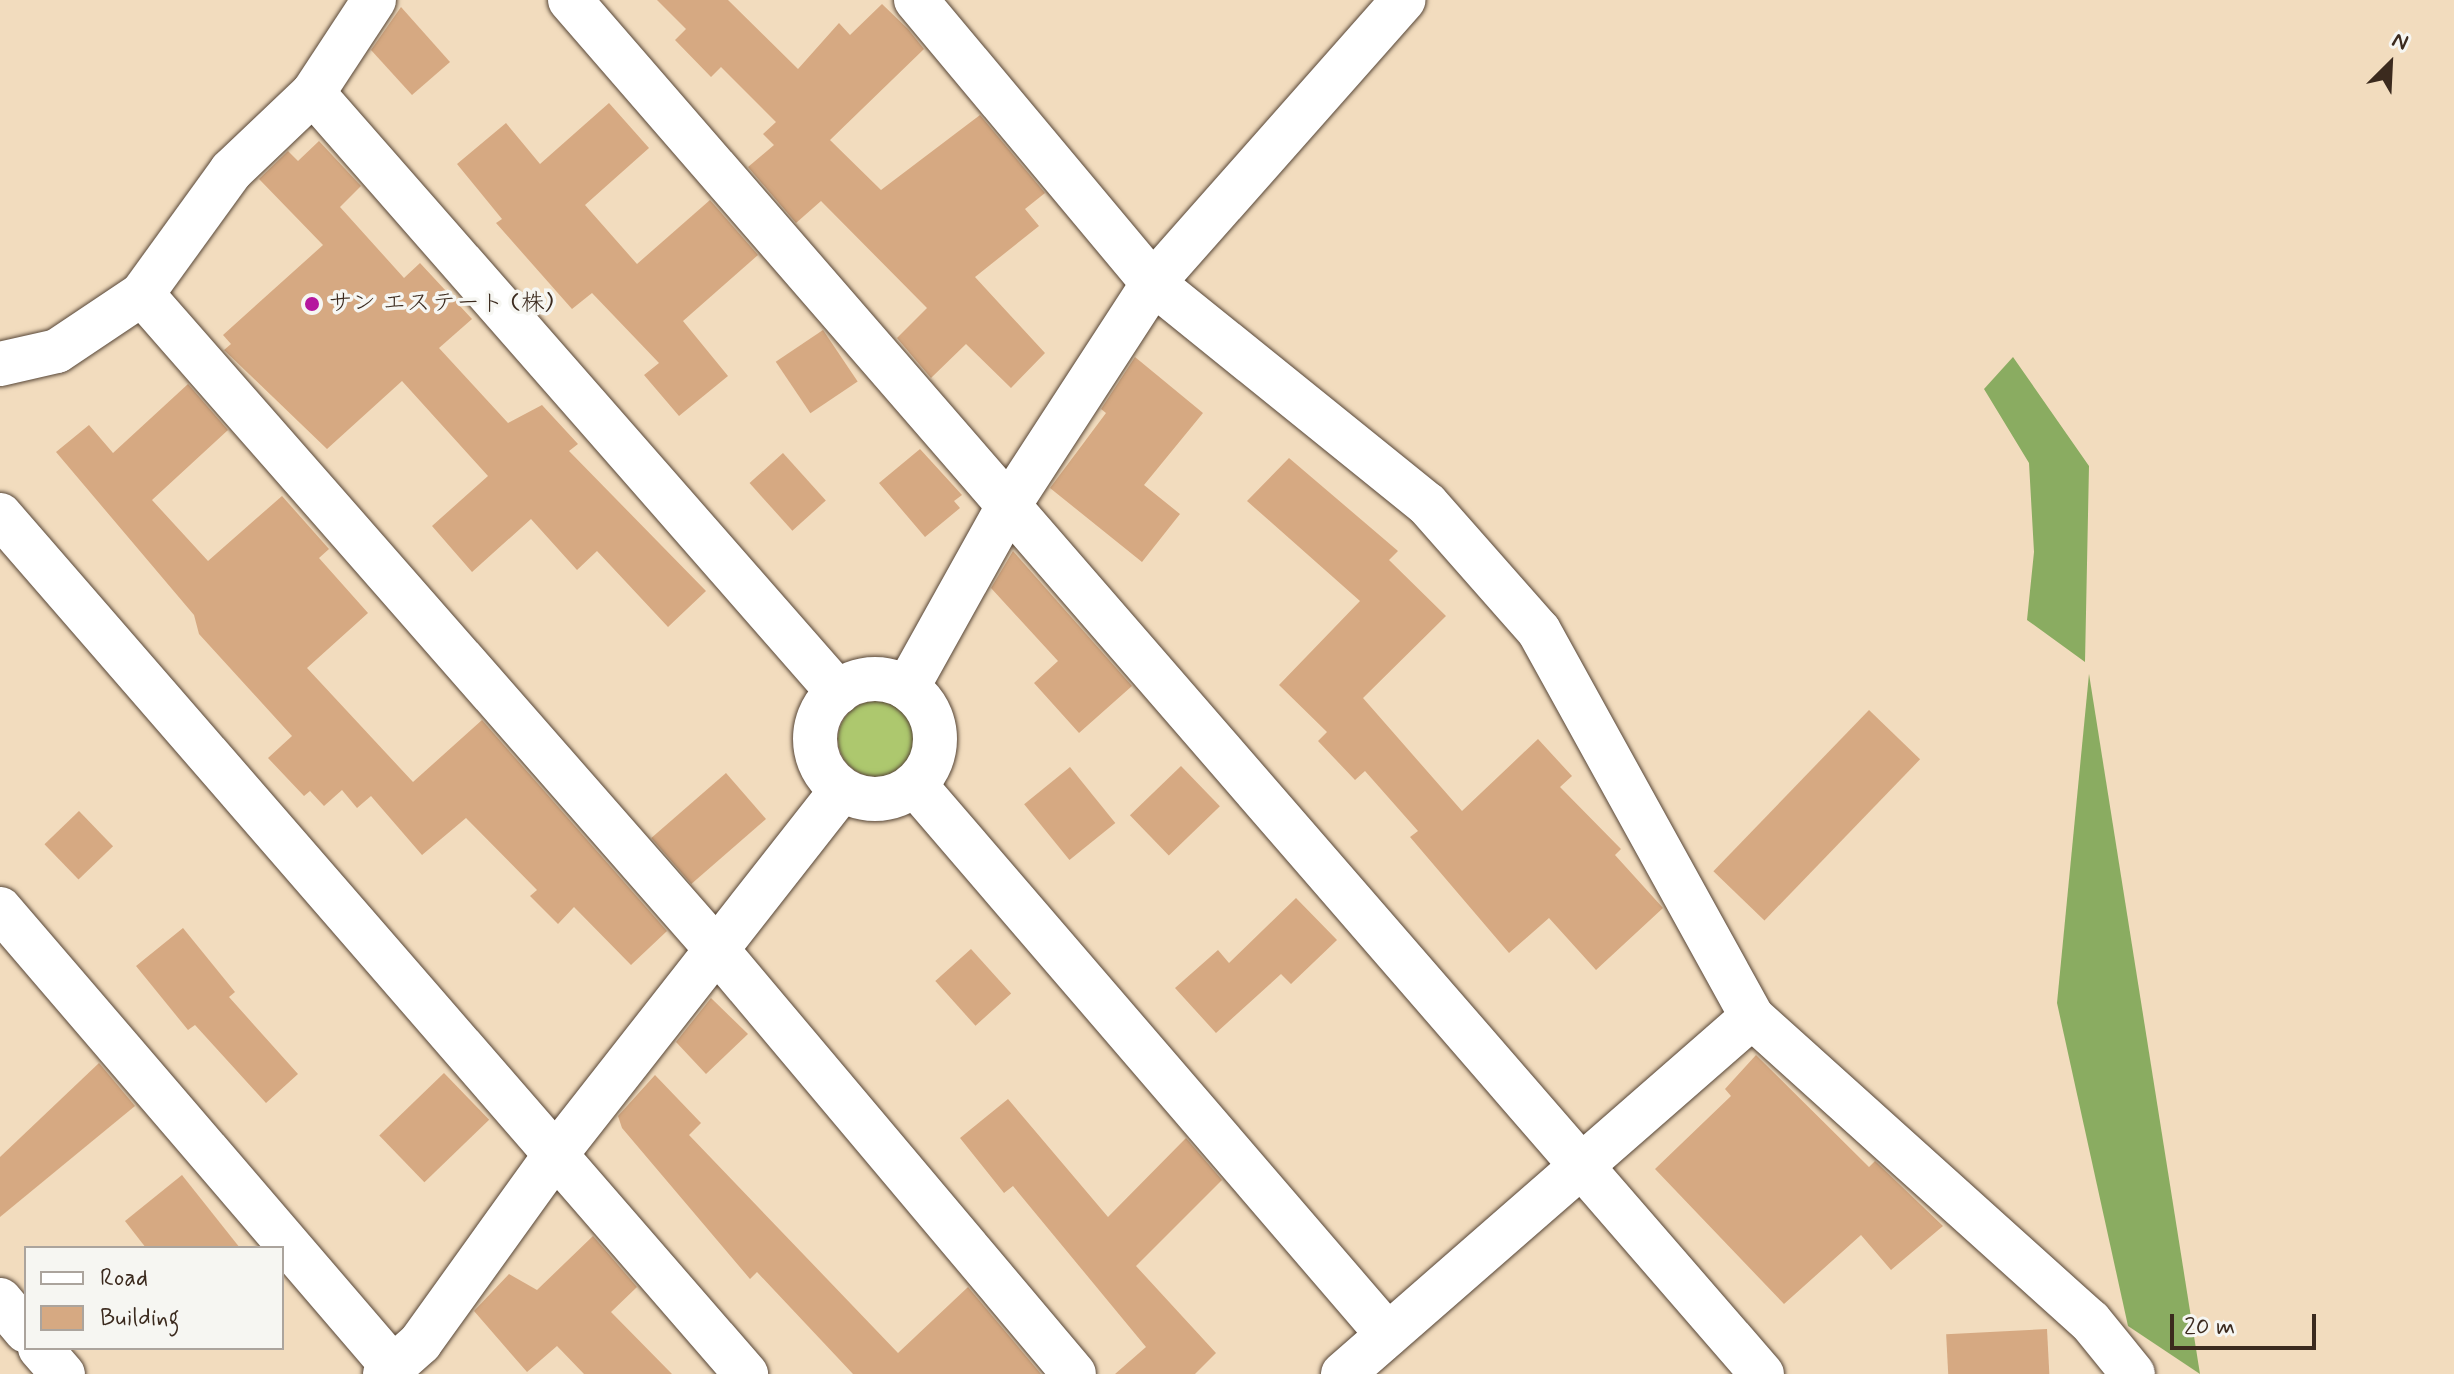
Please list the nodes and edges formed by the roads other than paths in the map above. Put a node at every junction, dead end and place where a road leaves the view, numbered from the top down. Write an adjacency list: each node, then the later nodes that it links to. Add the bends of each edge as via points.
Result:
1 (374, 0): 5 (street)
2 (570, 0): 9 (street)
3 (916, 0): 6 (street)
4 (1403, 0): 6 (street)
5 (313, 93): 7 (street, via 231,171); 12 (street)
6 (1153, 283): 9 (street); 17 (street, via 1427,504 1539,631)
7 (142, 294): 8 (street, via 57,351); 16 (street)
8 (0, 364)
9 (1007, 508): 11 (street); 19 (street)
10 (0, 515): 18 (street)
11 (907, 688): 12 (street, via 872,679); 13 (street, via 931,716 935,735 934,754)
12 (838, 692): 14 (street, via 825,706 815,742 828,777)
13 (915, 785): 14 (street, via 879,800); 22 (street)
14 (842, 790): 16 (street)
15 (0, 909): 24 (street)
16 (717, 950): 18 (street); 27 (street)
17 (1752, 1017): 19 (street); 30 (street, via 2090,1321)
18 (553, 1158): 24 (street, via 420,1343); 26 (street)
19 (1584, 1171): 22 (street); 29 (street)
20 (0, 1300): 21 (street)
21 (24, 1329)
22 (1388, 1335): 28 (street)
23 (42, 1350): 25 (street)
24 (390, 1371)
25 (63, 1374)
26 (746, 1374)
27 (1074, 1374)
28 (1343, 1374)
29 (1762, 1374)
30 (2133, 1374)

